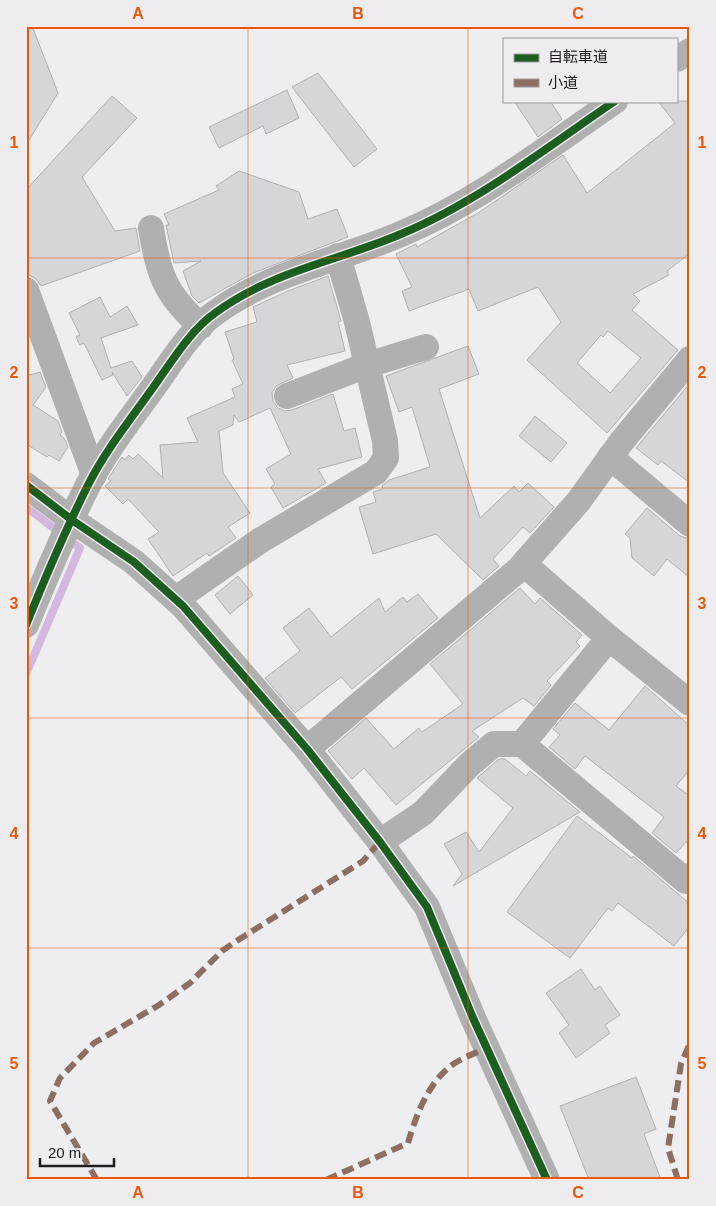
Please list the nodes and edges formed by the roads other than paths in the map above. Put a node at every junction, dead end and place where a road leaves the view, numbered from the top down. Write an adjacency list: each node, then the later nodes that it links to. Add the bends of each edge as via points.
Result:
1 (690, 51): 2 (street)
2 (678, 58)
3 (614, 102): 5 (street, via 487,188 442,214 401,234)
4 (151, 228): 7 (street, via 156,261 166,286 180,308)
5 (338, 256): 7 (street, via 256,287 214,313); 10 (street)
6 (26, 290): 13 (street)
7 (200, 326): 13 (street, via 171,362)
8 (426, 347): 10 (street)
9 (690, 359): 12 (street)
10 (367, 365): 11 (street); 18 (street, via 386,450 386,458 376,472 261,540)
11 (287, 396)
12 (610, 457): 16 (street); 17 (street, via 578,502)
13 (94, 475): 15 (street)
14 (26, 484): 15 (street)
15 (72, 520): 18 (street, via 134,562); 19 (street)
16 (690, 524)
17 (524, 564): 20 (street); 23 (street)
18 (176, 599): 23 (street)
19 (26, 625)
20 (609, 638): 21 (street); 22 (street)
21 (690, 703)
22 (522, 744): 24 (street, via 494,744 423,813); 25 (street, via 686,881)
23 (307, 749): 24 (street)
24 (380, 842): 26 (street, via 427,907 473,1018)
25 (690, 876)
26 (547, 1180)

